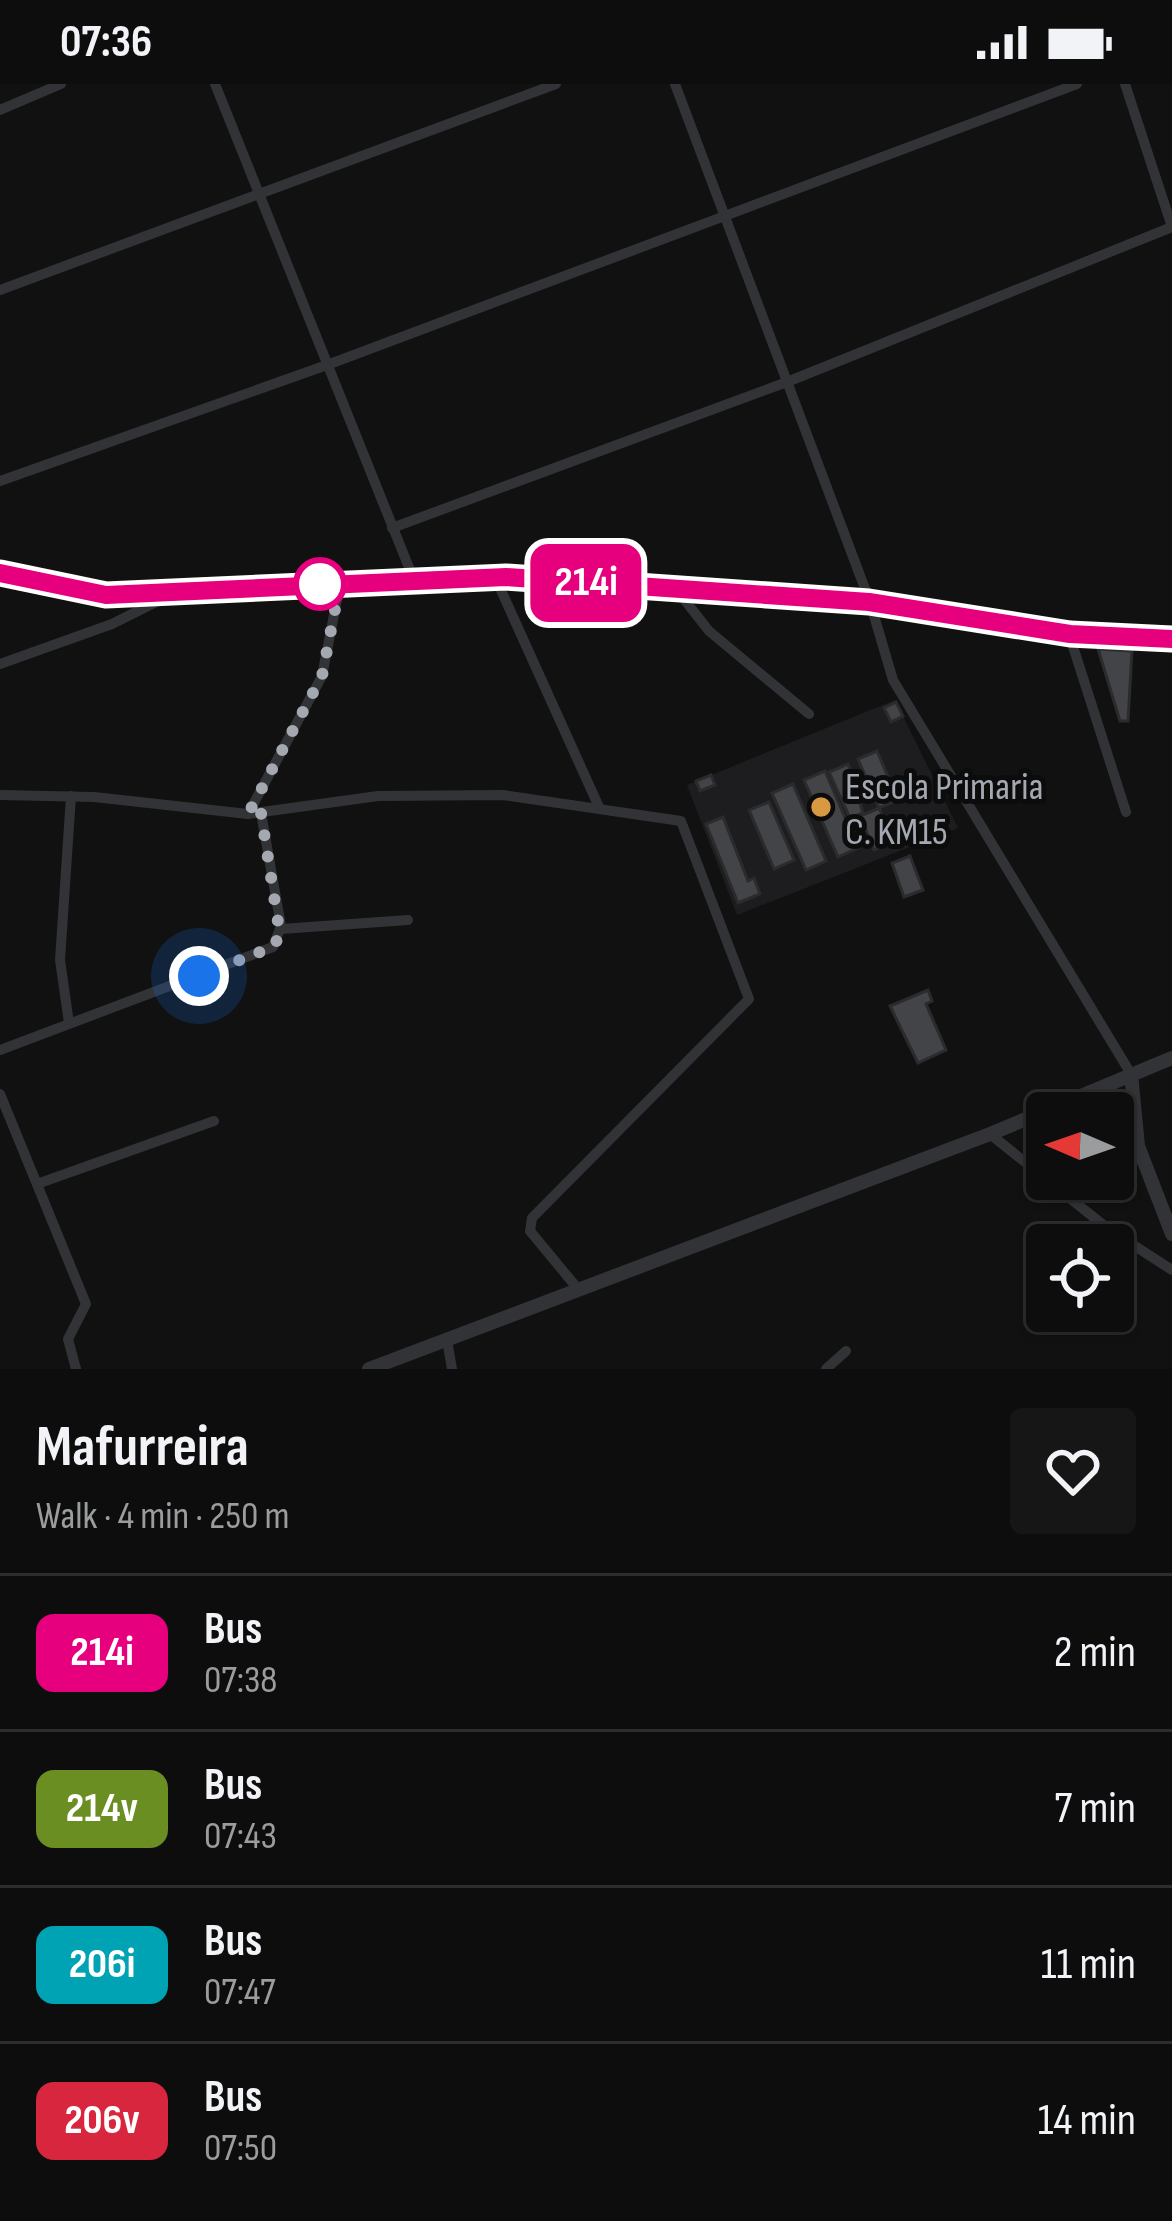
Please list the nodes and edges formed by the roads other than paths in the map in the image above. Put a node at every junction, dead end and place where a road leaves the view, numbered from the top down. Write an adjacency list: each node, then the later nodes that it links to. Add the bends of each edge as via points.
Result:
1 (61, 84): 7 (street)
2 (215, 84): 8 (street)
3 (556, 84): 8 (street)
4 (675, 84): 9 (street)
5 (1077, 84): 9 (street)
6 (1125, 84): 10 (street)
7 (0, 110)
8 (256, 196): 11 (street); 12 (street)
9 (723, 217): 12 (street); 13 (street)
10 (1172, 227): 13 (street)
11 (0, 290)
12 (327, 365): 14 (street); 15 (street)
13 (787, 382): 15 (street); 22 (street)
14 (0, 481)
15 (392, 528): 18 (street)
16 (0, 573): 21 (street, via 88,593)
17 (495, 577): 18 (street); 20 (street); 29 (street)
18 (414, 580): 19 (street)
19 (340, 584): 21 (street); 31 (street, via 322,676)
20 (676, 590): 22 (street); 26 (street, via 709,631)
21 (176, 592): 25 (street)
22 (869, 602): 23 (street); 37 (street, via 893,680)
23 (1070, 634): 24 (street); 30 (street)
24 (1172, 639)
25 (0, 664)
26 (808, 714)
27 (0, 795): 28 (street)
28 (71, 796): 31 (street); 34 (street, via 60,960)
29 (598, 807): 31 (street, via 444,794); 44 (street, via 681,821 749,999 532,1217 530,1231)
30 (1126, 812)
31 (255, 813): 33 (street)
32 (408, 920): 33 (street)
33 (280, 929): 34 (street, via 273,947)
34 (69, 1023): 35 (street)
35 (0, 1050)
36 (1172, 1058): 37 (street)
37 (1131, 1074): 40 (street); 42 (street, via 1138,1146)
38 (0, 1094): 41 (street)
39 (214, 1121): 41 (street)
40 (990, 1133): 43 (street); 44 (street)
41 (37, 1184): 47 (street, via 86,1304 68,1340)
42 (1172, 1234)
43 (1172, 1270)
44 (578, 1289): 45 (street)
45 (447, 1340): 48 (street); 49 (street)
46 (846, 1351): 50 (street)
47 (76, 1369)
48 (369, 1369)
49 (452, 1369)
50 (826, 1369)

